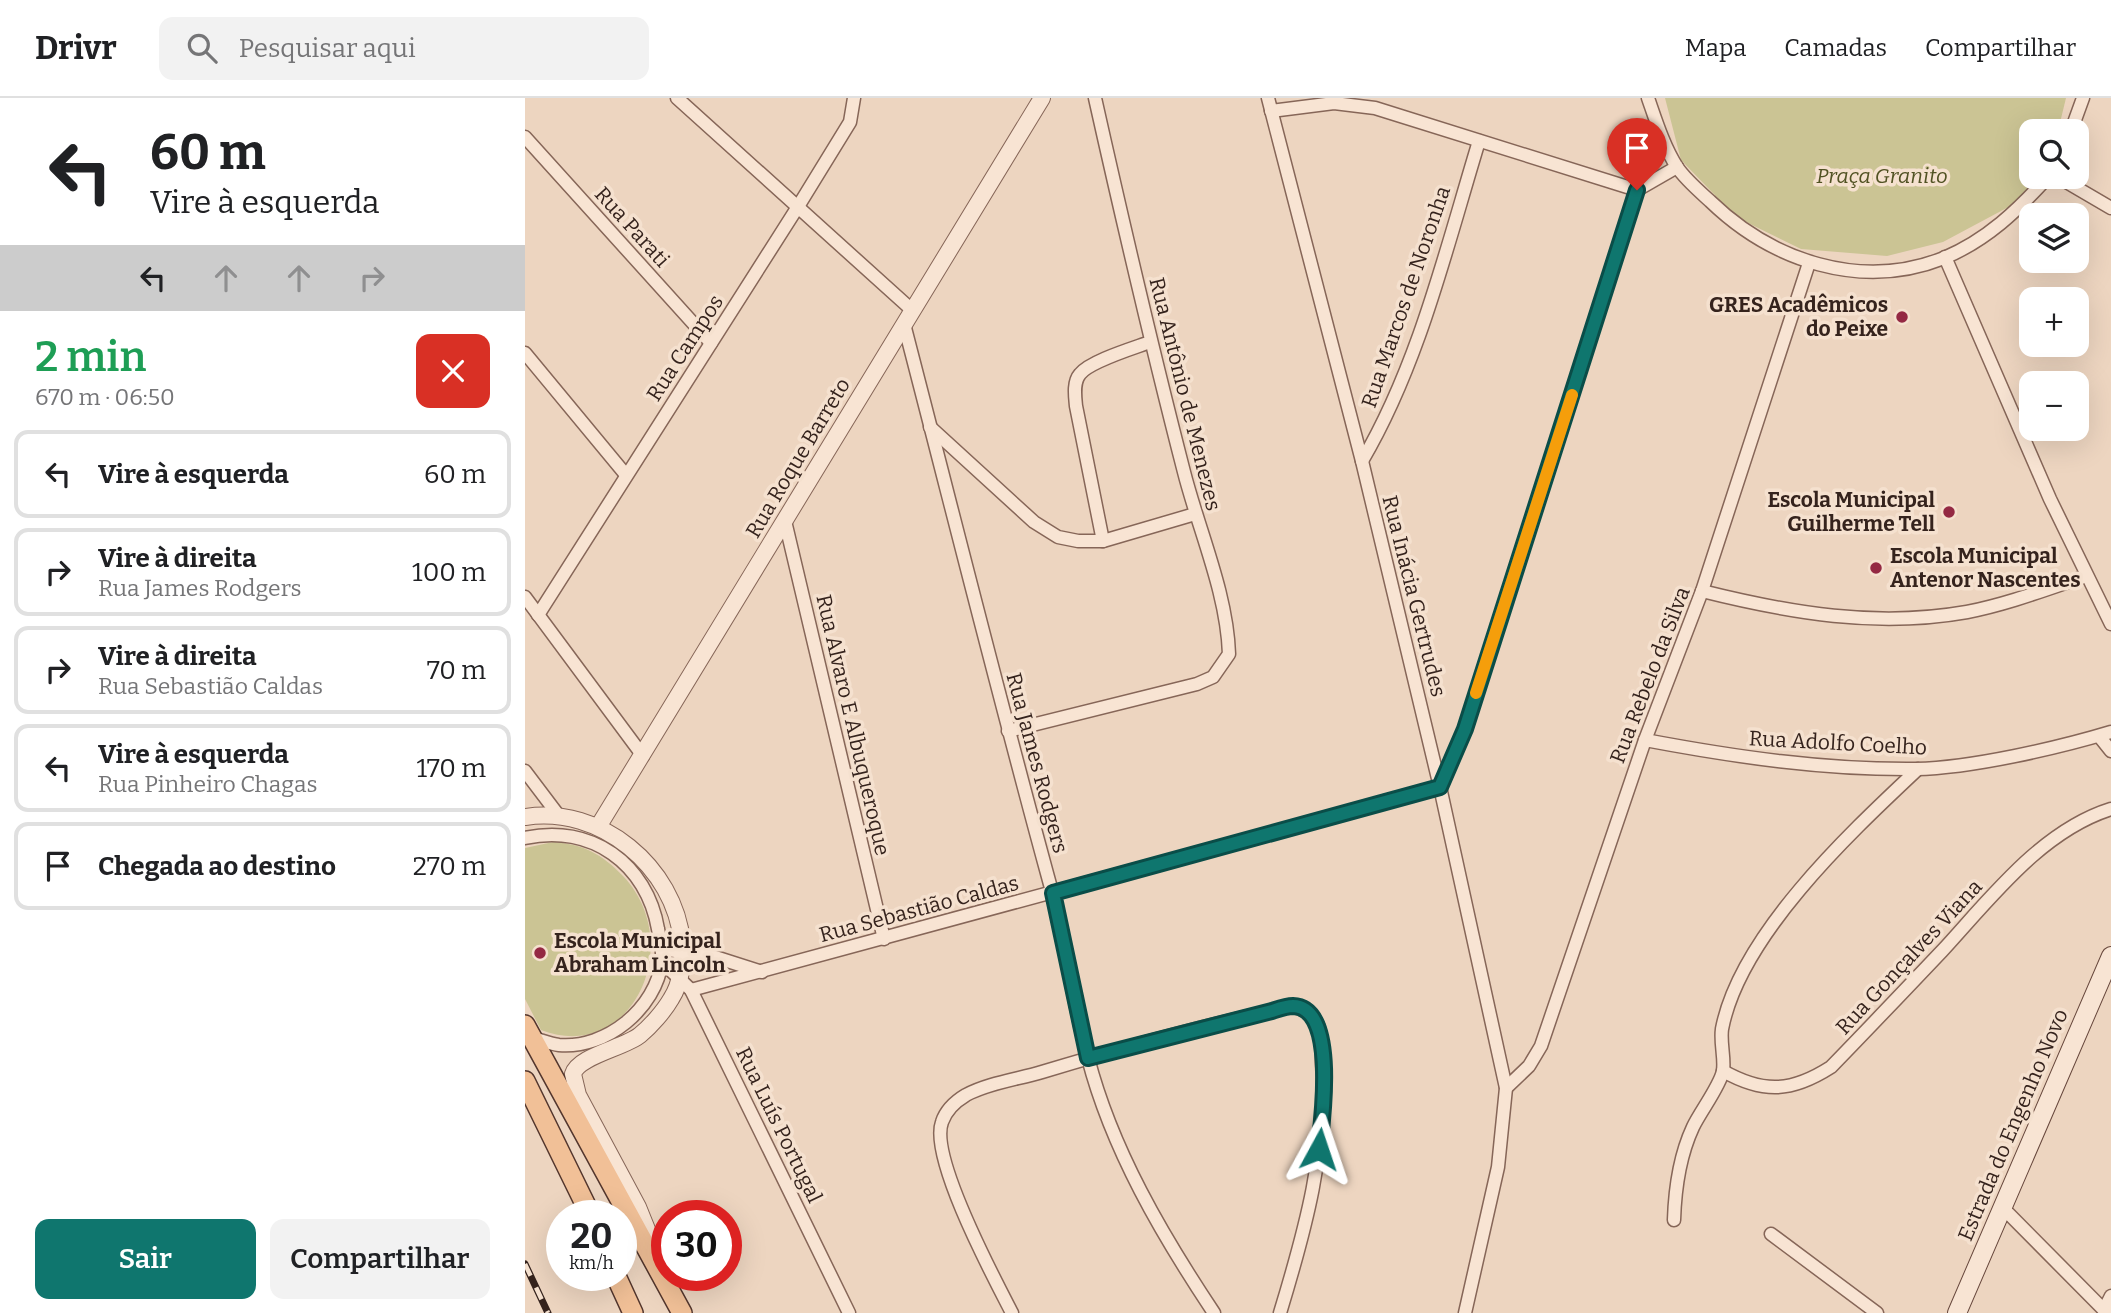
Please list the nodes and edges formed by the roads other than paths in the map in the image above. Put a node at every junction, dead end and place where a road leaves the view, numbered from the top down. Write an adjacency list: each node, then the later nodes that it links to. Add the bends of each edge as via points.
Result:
1 (677, 98): 15 (street)
2 (854, 98): 15 (street, Rua Campos, via 850,122)
3 (1042, 98): 19 (street, Rua Roque Barreto)
4 (1094, 98): 21 (street, Rua Antônio de Menezes)
5 (1648, 98): 11 (street)
6 (2083, 98): 8 (street)
7 (1270, 104): 10 (street, via 1375,108); 24 (street, Rua Inácia Gertrudes)
8 (2075, 119)
9 (525, 137): 20 (street, Rua Parati)
10 (1479, 141): 14 (street); 24 (street, Rua Marcos de Noronha, via 1412,355 1389,413)
11 (1677, 167): 14 (street); 18 (street, via 1751,235)
12 (2036, 189): 17 (street, via 1984,237)
13 (2079, 189): 16 (street)
14 (1637, 190): 41 (street, via 1465,729)
15 (799, 205): 19 (street); 20 (street, Rua Campos)
16 (2111, 208)
17 (1945, 257): 18 (street, via 1889,272); 29 (street)
18 (1809, 263): 30 (street, Rua Rebelo da Silva)
19 (908, 317): 23 (street, Rua James Rodgers); 27 (street, Rua Roque Barreto)
20 (711, 342): 25 (street, Rua Campos)
21 (1150, 342): 26 (street, Rua Antônio de Menezes); 28 (street, via 1091,366 1079,374 1075,388)
22 (525, 353): 25 (street)
23 (929, 426): 28 (street, via 1034,522 1058,537); 34 (street, Rua James Rodgers)
24 (1362, 461): 41 (street, Rua Inácia Gertrudes)
25 (626, 475): 32 (street, Rua Campos)
26 (1195, 514): 28 (street); 34 (street, Rua Antônio de Menezes, via 1218,591 1229,654 1213,677)
27 (785, 521): 38 (street, Rua Roque Barreto); 48 (street, Rua Alvaro E Albuqueroque)
28 (1103, 541)
29 (2086, 576): 30 (street, via 1968,612 1907,619 1847,619 1786,611); 33 (street)
30 (1702, 591): 36 (street, Rua Rebelo da Silva)
31 (525, 597): 32 (street)
32 (538, 615): 38 (street)
33 (2111, 624)
34 (1008, 731): 47 (street, Rua James Rodgers)
35 (2105, 734): 37 (street); 39 (street, Rua Adolfo Coelho)
36 (1645, 740): 39 (street, Rua Adolfo Coelho, via 1797,764); 58 (street, Rua Rebelo da Silva, via 1541,1046 1529,1066)
37 (2111, 751)
38 (643, 756): 45 (street, Rua Roque Barreto)
39 (1918, 769): 56 (street, via 1859,824 1766,937 1731,1001 1722,1028)
40 (525, 771): 43 (street)
41 (1440, 787): 47 (street, Rua Sebastião Caldas); 58 (street, Rua Inácia Gertrudes)
42 (2111, 809): 56 (street, Rua Gonçalves Viana, via 2061,833 2000,889 1831,1067 1807,1082 1775,1088 1746,1084)
43 (559, 816): 44 (street); 45 (street)
44 (525, 817)
45 (595, 834): 46 (street); 49 (street, via 631,848 662,884 680,926); 50 (street, via 646,887)
46 (525, 838)
47 (1053, 893): 48 (street, Rua Sebastião Caldas); 55 (street, Rua James Rodgers)
48 (884, 939): 52 (street, Rua Sebastião Caldas)
49 (683, 952): 50 (street); 52 (street); 53 (street)
50 (662, 955): 53 (street, Rua Luís Portugal); 54 (street, via 652,991 624,1025 580,1044 557,1045)
51 (2111, 956): 60 (main road, Estrada do Engenho Novo)
52 (762, 972): 53 (street, Rua Sebastião Caldas)
53 (686, 984): 63 (street, via 641,1034 579,1063 573,1074 578,1095); 71 (street, Rua Luís Portugal)
54 (529, 1031): 64 (main road)
55 (1088, 1058): 72 (street, via 967,1094 949,1108 941,1123 940,1140 964,1213); 73 (street, Rua James Rodgers, via 1107,1118 1136,1180 1177,1257); 74 (street, via 1293,1006 1313,1017 1321,1044 1324,1091 1319,1149 1306,1225)
56 (1723, 1071): 61 (street, via 1681,1161)
57 (525, 1081): 59 (main road)
58 (1506, 1088): 75 (street, Rua Inácia Gertrudes, via 1498,1167)
59 (583, 1200)
60 (2001, 1206): 68 (street); 77 (main road, Estrada do Engenho Novo)
61 (1674, 1220)
62 (1772, 1234): 76 (street)
63 (651, 1238)
64 (651, 1255)
65 (623, 1291): 69 (main road)
66 (670, 1291): 70 (main road)
67 (2111, 1296): 68 (street)
68 (2106, 1311)
69 (633, 1313)
70 (682, 1313)
71 (849, 1313)
72 (1012, 1313)
73 (1214, 1313)
74 (1280, 1313)
75 (1465, 1313)
76 (1877, 1313)
77 (1957, 1313)

